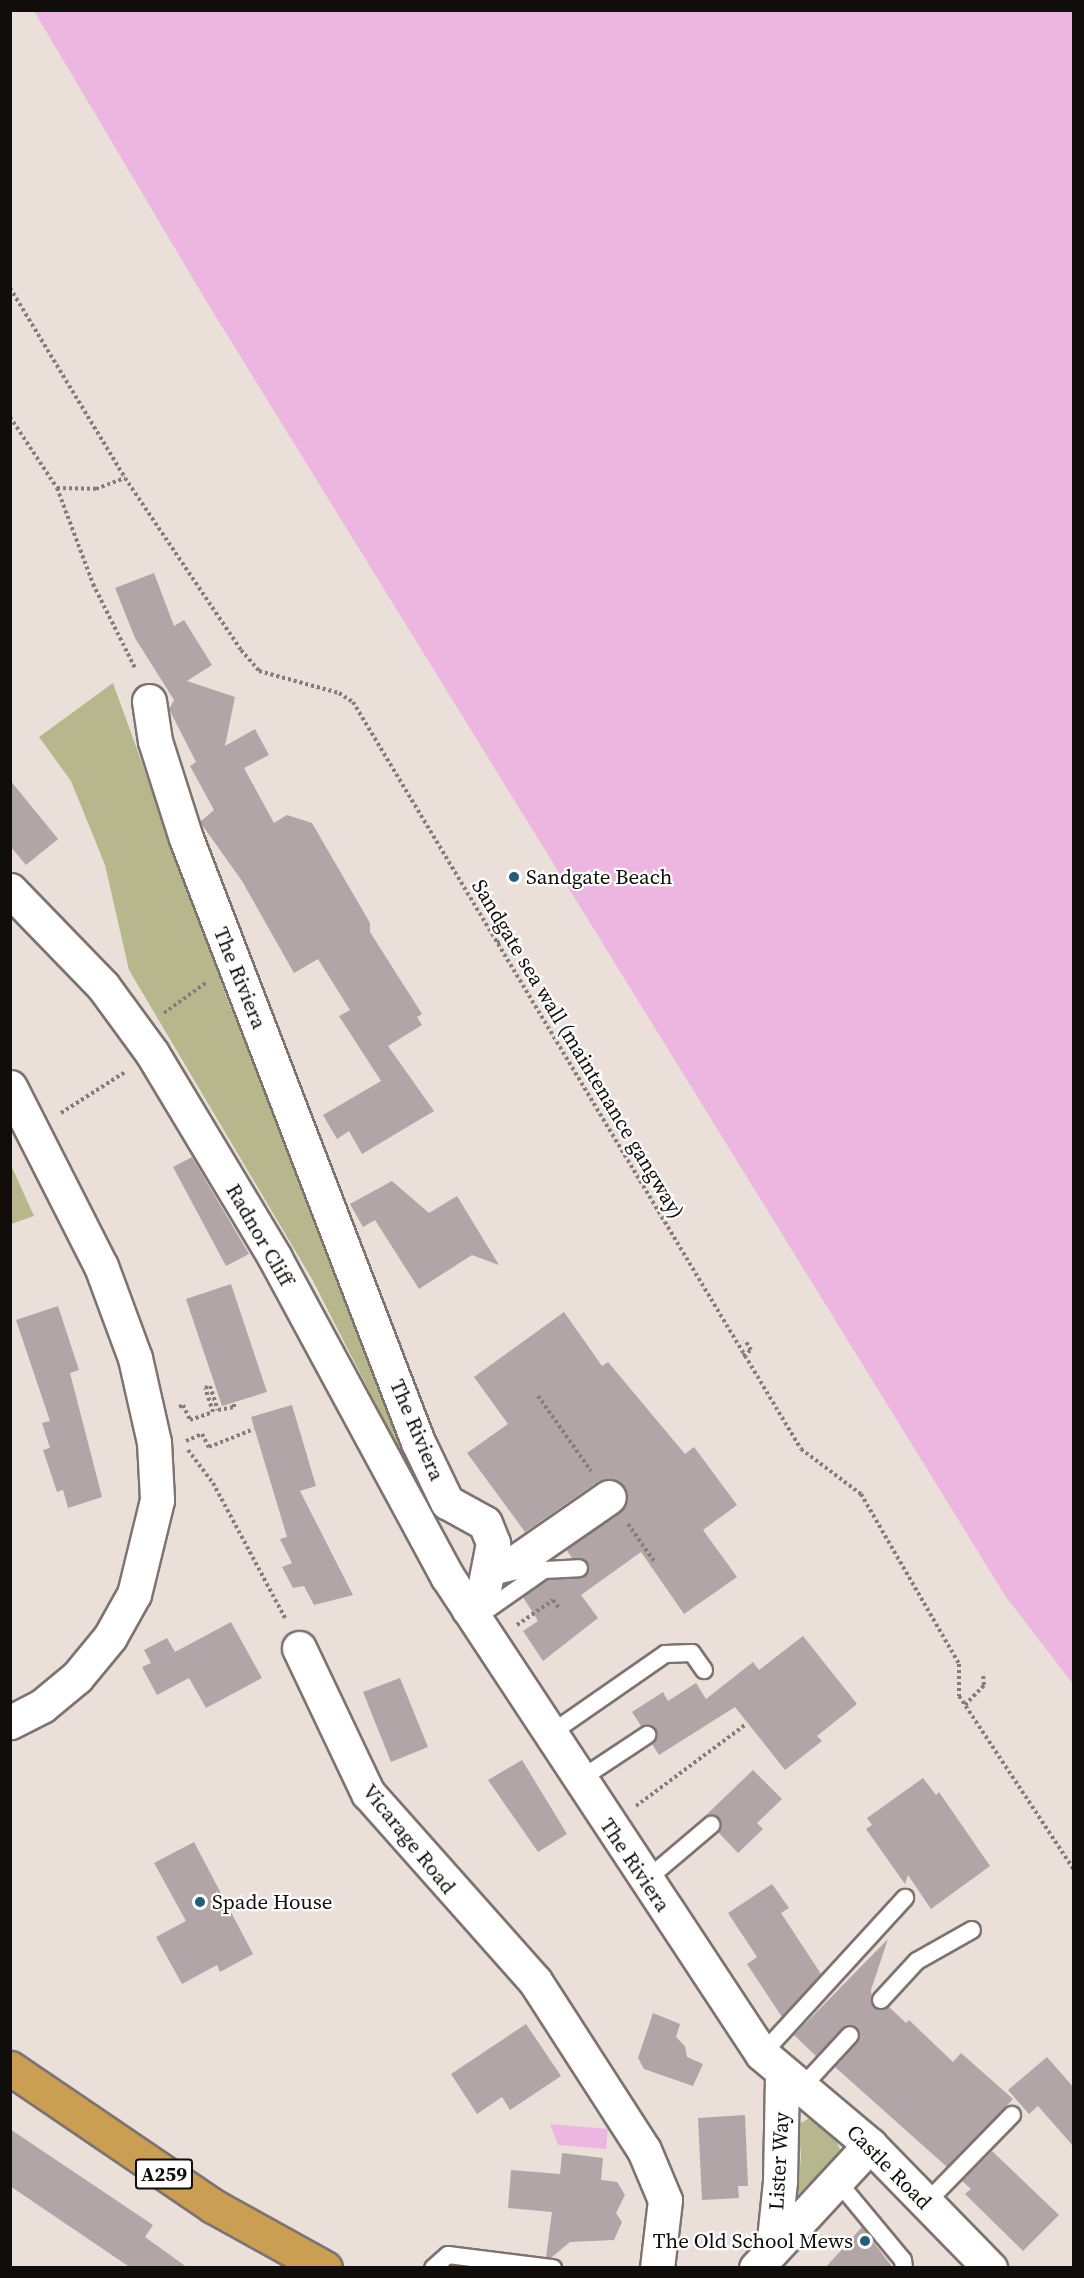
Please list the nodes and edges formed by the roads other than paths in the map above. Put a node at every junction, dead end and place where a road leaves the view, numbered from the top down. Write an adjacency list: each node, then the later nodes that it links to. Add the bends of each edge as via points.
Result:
1 (144, 689): 5 (street, The Riviera, via 155,741 186,838 418,1442 447,1502 484,1523 493,1543)
2 (10, 890): 7 (street, Radnor Cliff, via 81,961 145,1044 275,1258)
3 (10, 1087): 10 (street, via 101,1266 152,1408 157,1500 134,1594 110,1637 76,1677 42,1706)
4 (609, 1497): 5 (street, via 515,1562)
5 (491, 1568): 7 (street, The Riviera)
6 (579, 1568): 7 (lane, via 544,1570)
7 (477, 1624): 11 (street, The Riviera)
8 (298, 1648): 30 (street, Vicarage Road, via 368,1793 534,1981 644,2150 665,2200)
9 (704, 1671): 11 (lane, via 692,1653 665,1654)
10 (10, 1722)
11 (550, 1734): 13 (street, The Riviera)
12 (647, 1735): 13 (lane)
13 (579, 1780): 15 (street, The Riviera)
14 (711, 1825): 15 (lane)
15 (645, 1881): 21 (street, The Riviera)
16 (905, 1898): 21 (lane)
17 (972, 1930): 18 (lane, via 920,1958)
18 (881, 2000)
19 (850, 2035): 21 (lane)
20 (10, 2068): 27 (highway, A259, via 213,2206)
21 (782, 2071): 23 (street, Castle Road); 26 (street, Lister Way, via 780,2181)
22 (1012, 2115): 25 (lane)
23 (870, 2145): 24 (street, Lister Way); 25 (street, Castle Road)
24 (831, 2181): 26 (street, Lister Way); 31 (lane, via 859,2207 903,2260)
25 (926, 2204): 32 (street, Castle Road)
26 (765, 2258)
27 (325, 2268)
28 (433, 2268): 29 (lane, via 448,2255)
29 (554, 2268)
30 (657, 2268)
31 (904, 2268)
32 (990, 2268)

